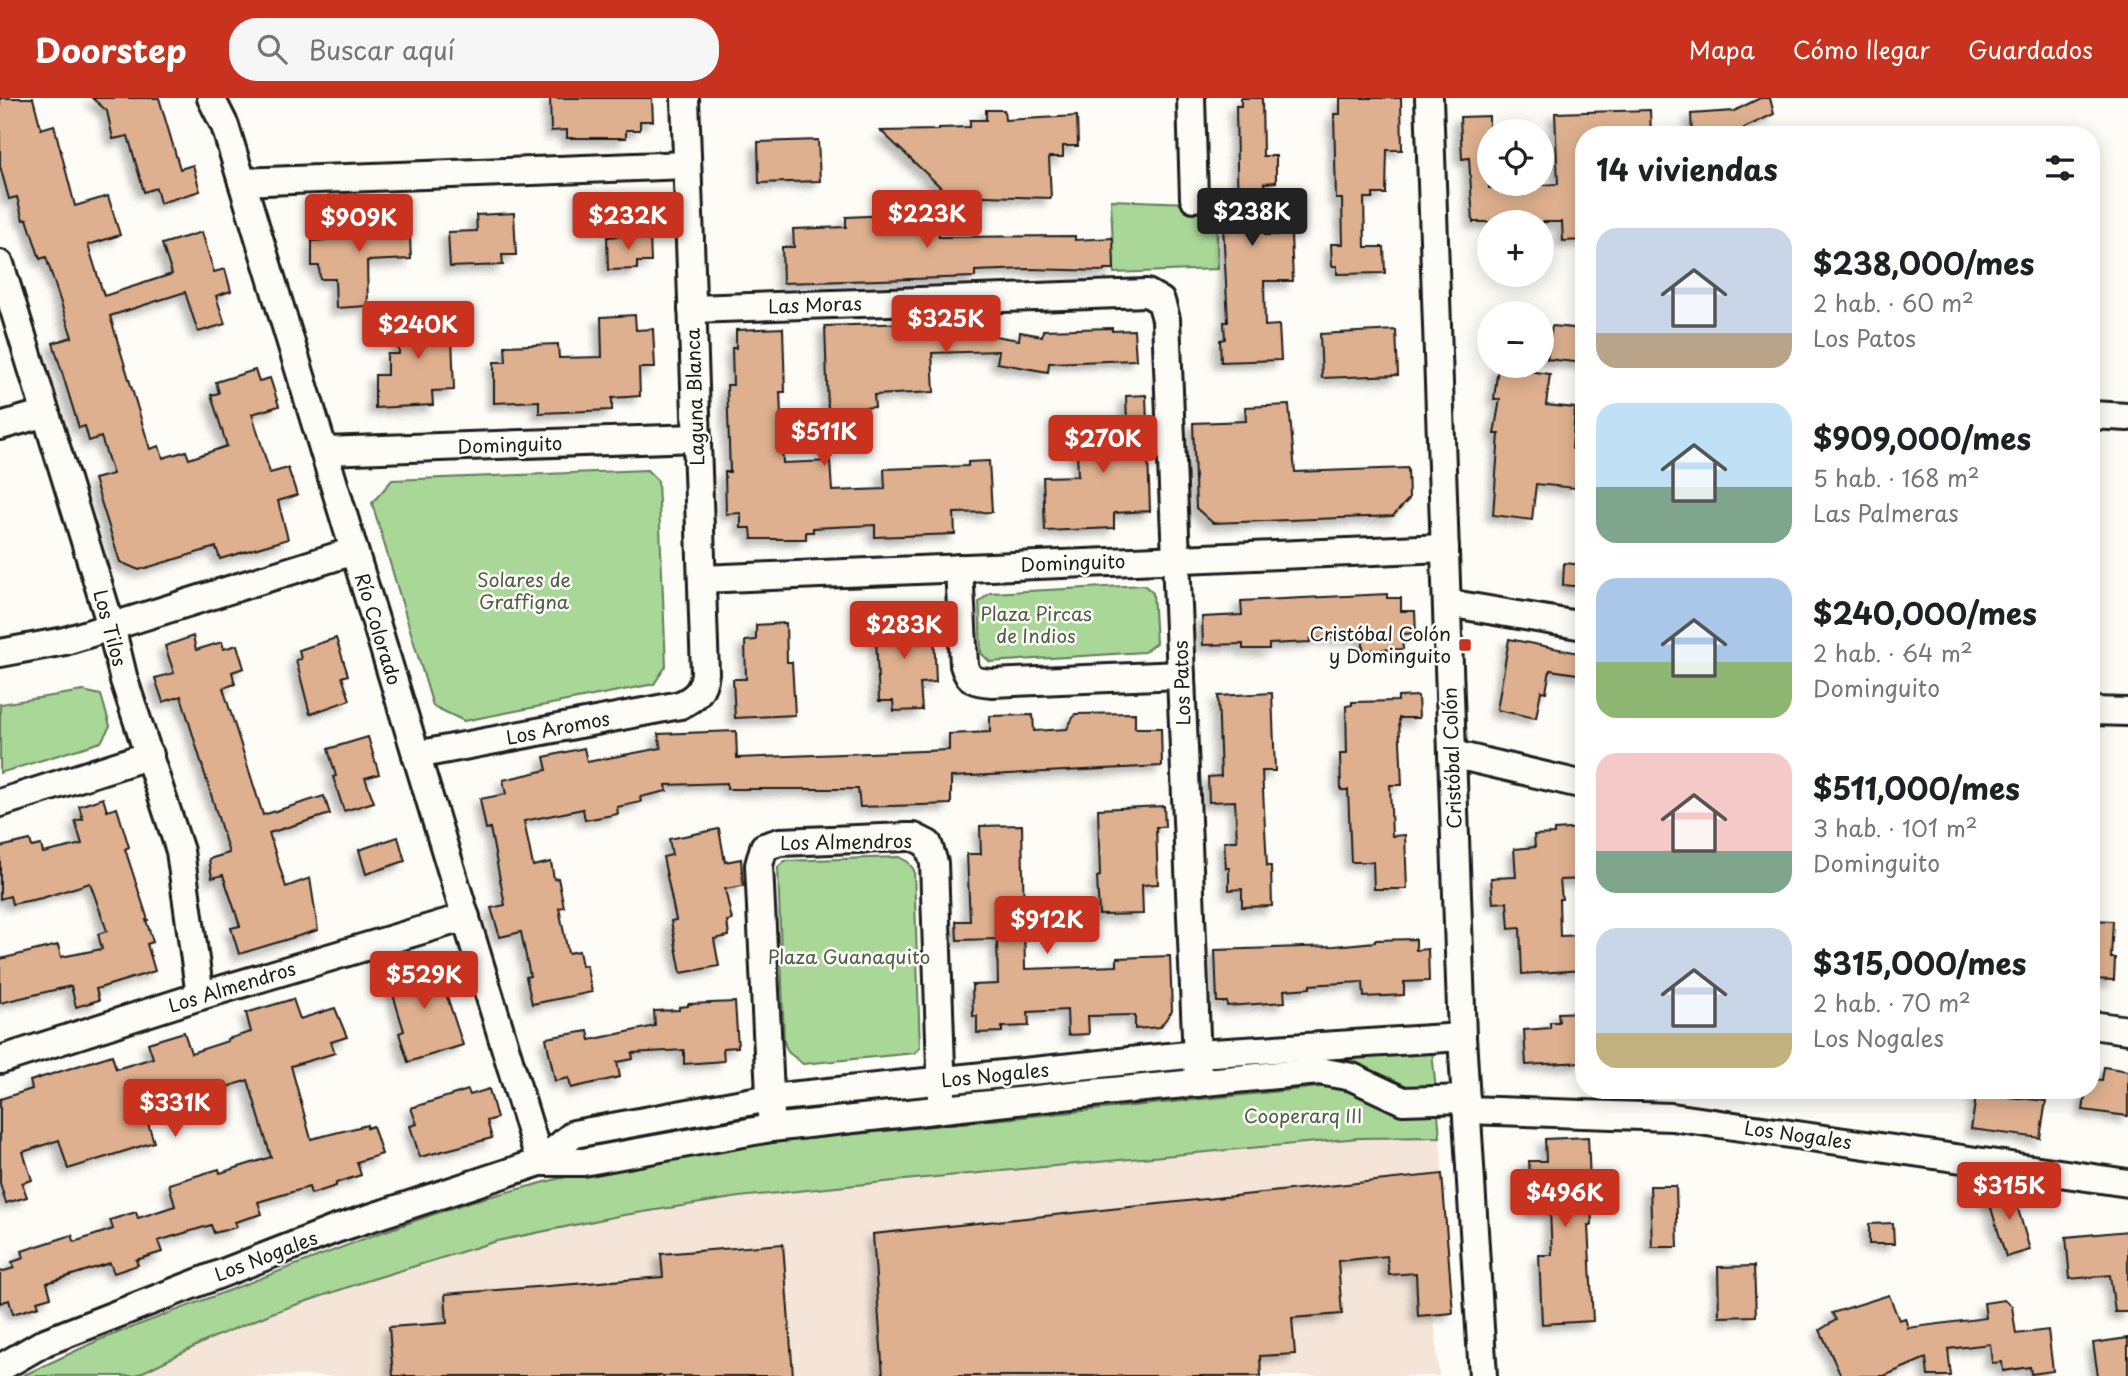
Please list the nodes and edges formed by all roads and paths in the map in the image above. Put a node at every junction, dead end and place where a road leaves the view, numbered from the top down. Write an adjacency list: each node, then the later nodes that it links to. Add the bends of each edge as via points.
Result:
1 (211, 98): 6 (street, Río Colorado)
2 (685, 98): 5 (street, Laguna Blanca)
3 (1191, 98): 7 (street)
4 (1429, 98): 17 (street, Cristóbal Colón)
5 (687, 164): 6 (street); 10 (street, Laguna Blanca)
6 (242, 182): 16 (street, Río Colorado)
7 (1194, 198)
8 (0, 264): 11 (street, Los Tilos)
9 (1147, 293): 10 (street, Las Moras); 19 (street, Los Patos, via 1161,300 1166,319)
10 (692, 309): 15 (street, Laguna Blanca)
11 (46, 413): 14 (street); 24 (street, Los Tilos)
12 (2100, 415): 13 (street)
13 (2128, 417)
14 (0, 426)
15 (696, 438): 16 (street, Dominguito); 21 (street, Laguna Blanca)
16 (324, 451): 18 (street, Río Colorado)
17 (1445, 548): 19 (street, Dominguito); 22 (street, Cristóbal Colón)
18 (354, 551): 24 (street); 32 (street, Río Colorado)
19 (1177, 559): 20 (street, Dominguito); 26 (street, Los Patos)
20 (959, 568): 21 (street, Dominguito); 26 (street, via 964,665 975,682)
21 (702, 579): 27 (street, Laguna Blanca, via 705,673)
22 (1447, 603): 23 (street); 30 (street, Cristóbal Colón)
23 (1575, 624)
24 (111, 626): 25 (street, via 65,641); 31 (street, Los Tilos)
25 (0, 653)
26 (1181, 675): 40 (street, Los Patos)
27 (698, 695): 32 (street, Los Aromos, via 680,705)
28 (2100, 711): 29 (street)
29 (2128, 712)
30 (1452, 754): 33 (street); 39 (street, Cristóbal Colón)
31 (150, 755): 34 (street); 36 (street, Los Tilos, via 180,851)
32 (416, 755): 35 (street, Río Colorado)
33 (1575, 783)
34 (0, 803)
35 (466, 917): 36 (street, Los Almendros); 48 (street, Río Colorado)
36 (200, 996): 41 (street, Los Almendros)
37 (2100, 1026): 38 (street)
38 (2128, 1030)
39 (1462, 1037): 40 (street, Los Nogales); 45 (street, Cristóbal Colón)
40 (1197, 1054): 42 (street, Los Nogales); 43 (street, Los Patos)
41 (0, 1060)
42 (942, 1080): 44 (street, Los Nogales); 44 (street, Los Almendros, via 934,863 928,844 914,837 780,842 764,847 759,865); 46 (street)
43 (1198, 1083): 45 (street, Los Nogales, via 1319,1071 1352,1077 1403,1101); 46 (street, Los Nogales)
44 (770, 1098): 47 (street); 48 (street, Los Nogales, via 574,1134)
45 (1466, 1105): 49 (street, Los Nogales, via 1672,1117); 51 (street, Cristóbal Colón)
46 (943, 1109): 47 (street, Los Nogales)
47 (771, 1128): 48 (street, Los Nogales, via 583,1162)
48 (540, 1163): 50 (street, Los Nogales, via 336,1229 45,1342)
49 (2128, 1183)
50 (0, 1368)
51 (1483, 1376)

